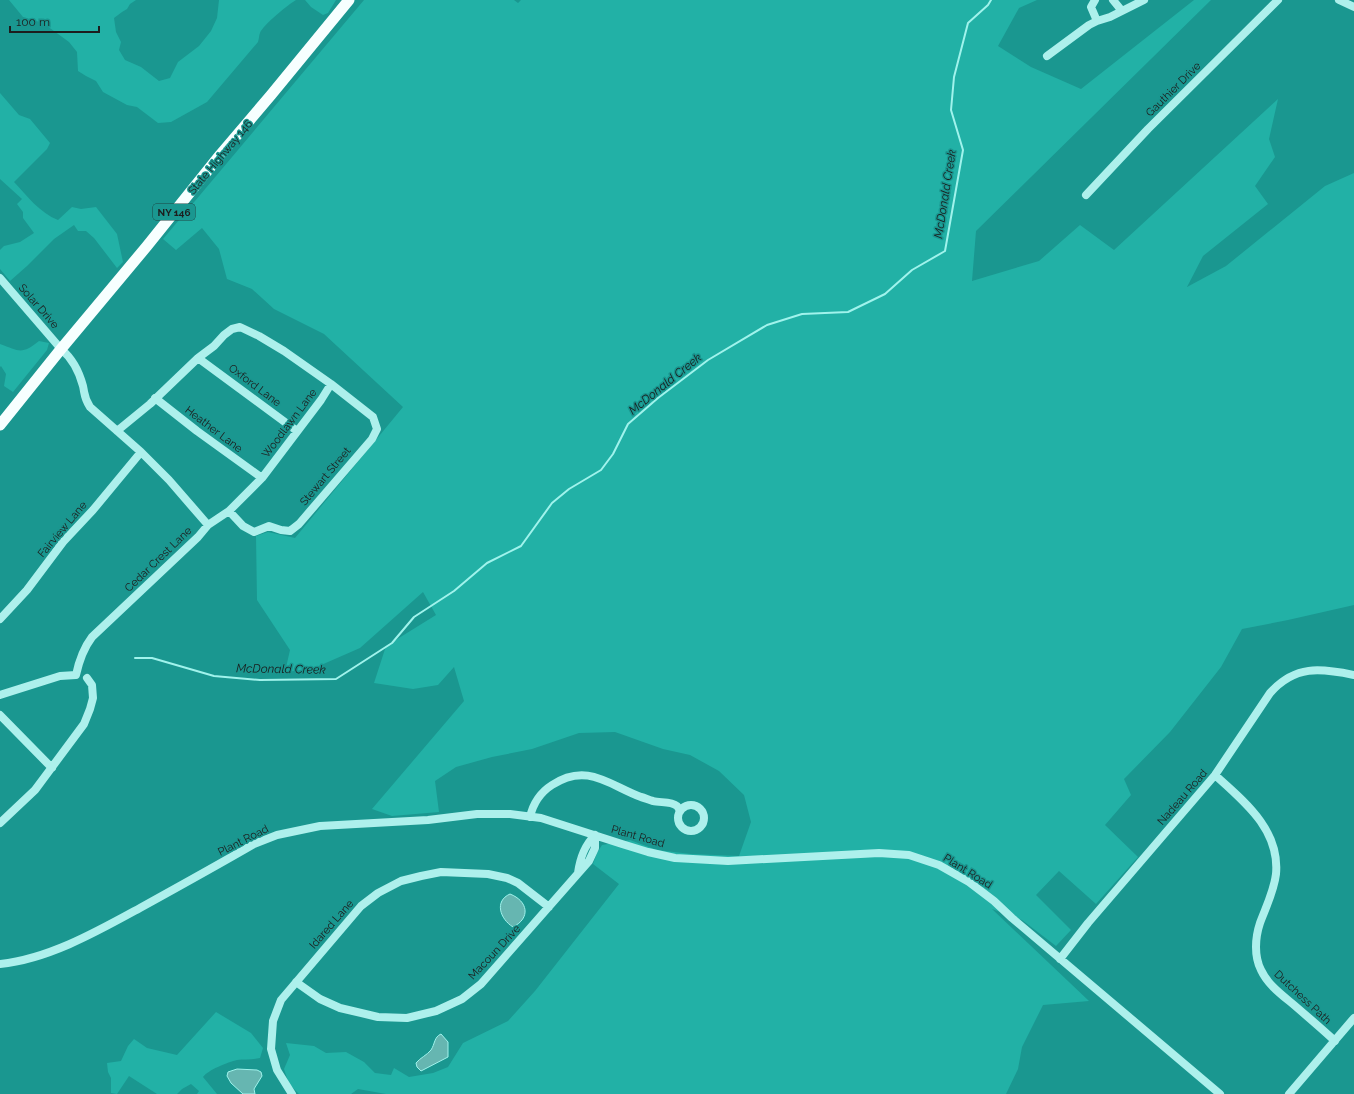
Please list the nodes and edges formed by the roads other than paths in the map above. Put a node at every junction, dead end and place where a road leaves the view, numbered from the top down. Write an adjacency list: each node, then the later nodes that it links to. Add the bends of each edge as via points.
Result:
1 (348, 0): 13 (main road, State Highway 146 / NY 146)
2 (1095, 0): 9 (street, via 1091,7)
3 (1113, 0): 8 (street)
4 (1144, 0): 8 (street)
5 (1278, 0): 11 (street, Gauthier Drive, via 1148,129)
6 (1338, 0): 7 (street)
7 (1354, 7)
8 (1122, 11): 9 (street)
9 (1097, 21): 10 (street)
10 (1047, 56)
11 (1086, 195)
12 (0, 278): 13 (street, Solar Drive)
13 (61, 349): 17 (main road, State Highway 146 / NY 146); 18 (street, Cedar Crest Lane, via 72,359 77,369 84,398)
14 (198, 358): 15 (street, Woodlawn Lane, via 232,329 240,327 284,351); 16 (street, Woodlawn Lane); 19 (street, Oxford Lane)
15 (331, 384): 19 (street, Woodlawn Lane); 22 (street, Stewart Street, via 373,417 377,429 372,439 299,524 290,531 269,526 254,532 243,526)
16 (155, 398): 18 (street, Woodlawn Lane); 21 (street, Heather Lane)
17 (0, 425)
18 (117, 430): 20 (street, Cedar Crest Lane)
19 (297, 431): 21 (street, Woodlawn Lane)
20 (142, 452): 23 (street, Cedar Crest Lane); 24 (street, Fairview Lane)
21 (262, 478): 22 (street, Woodlawn Lane)
22 (229, 511): 23 (street, Woodlawn Lane)
23 (208, 525): 27 (street, Cedar Crest Lane, via 92,637 80,656 76,675 60,676)
24 (0, 619)
25 (1354, 675): 30 (street, Nadeau Road, via 1310,670 1298,672 1280,682)
26 (87, 678): 29 (street, via 93,692 87,717)
27 (0, 695)
28 (0, 715): 29 (street)
29 (52, 768): 33 (street, via 35,790)
30 (1215, 775): 36 (street, Nadeau Road); 40 (street, Dutchess Path, via 1259,818 1275,852 1274,886 1257,936 1260,969 1276,989)
31 (680, 811): 32 (street, via 672,804 640,797 605,780 585,775 571,776 548,787 535,803)
32 (530, 817): 34 (street, Plant Road); 37 (street, Plant Road, via 477,814 428,820 320,826 277,834 254,844 106,926 56,949 18,962)
33 (0, 823)
34 (595, 835): 35 (street, Macoun Drive, via 587,843 578,873); 36 (street, Plant Road, via 675,858 728,860 879,853 910,855 940,865 969,882)
35 (549, 907): 38 (street, Macoun Drive, via 481,984 462,999 436,1011 407,1018 378,1017 340,1008 320,1000); 38 (street, Idared Lane, via 518,883 488,874 441,872 401,881 378,893 361,906)
36 (1060, 959): 42 (street, Plant Road)
37 (0, 964)
38 (296, 982): 41 (street, Idared Lane, via 281,1000 273,1021 271,1049 276,1070)
39 (1354, 1018): 40 (street)
40 (1335, 1041): 43 (street)
41 (292, 1094)
42 (1220, 1094)
43 (1289, 1094)

